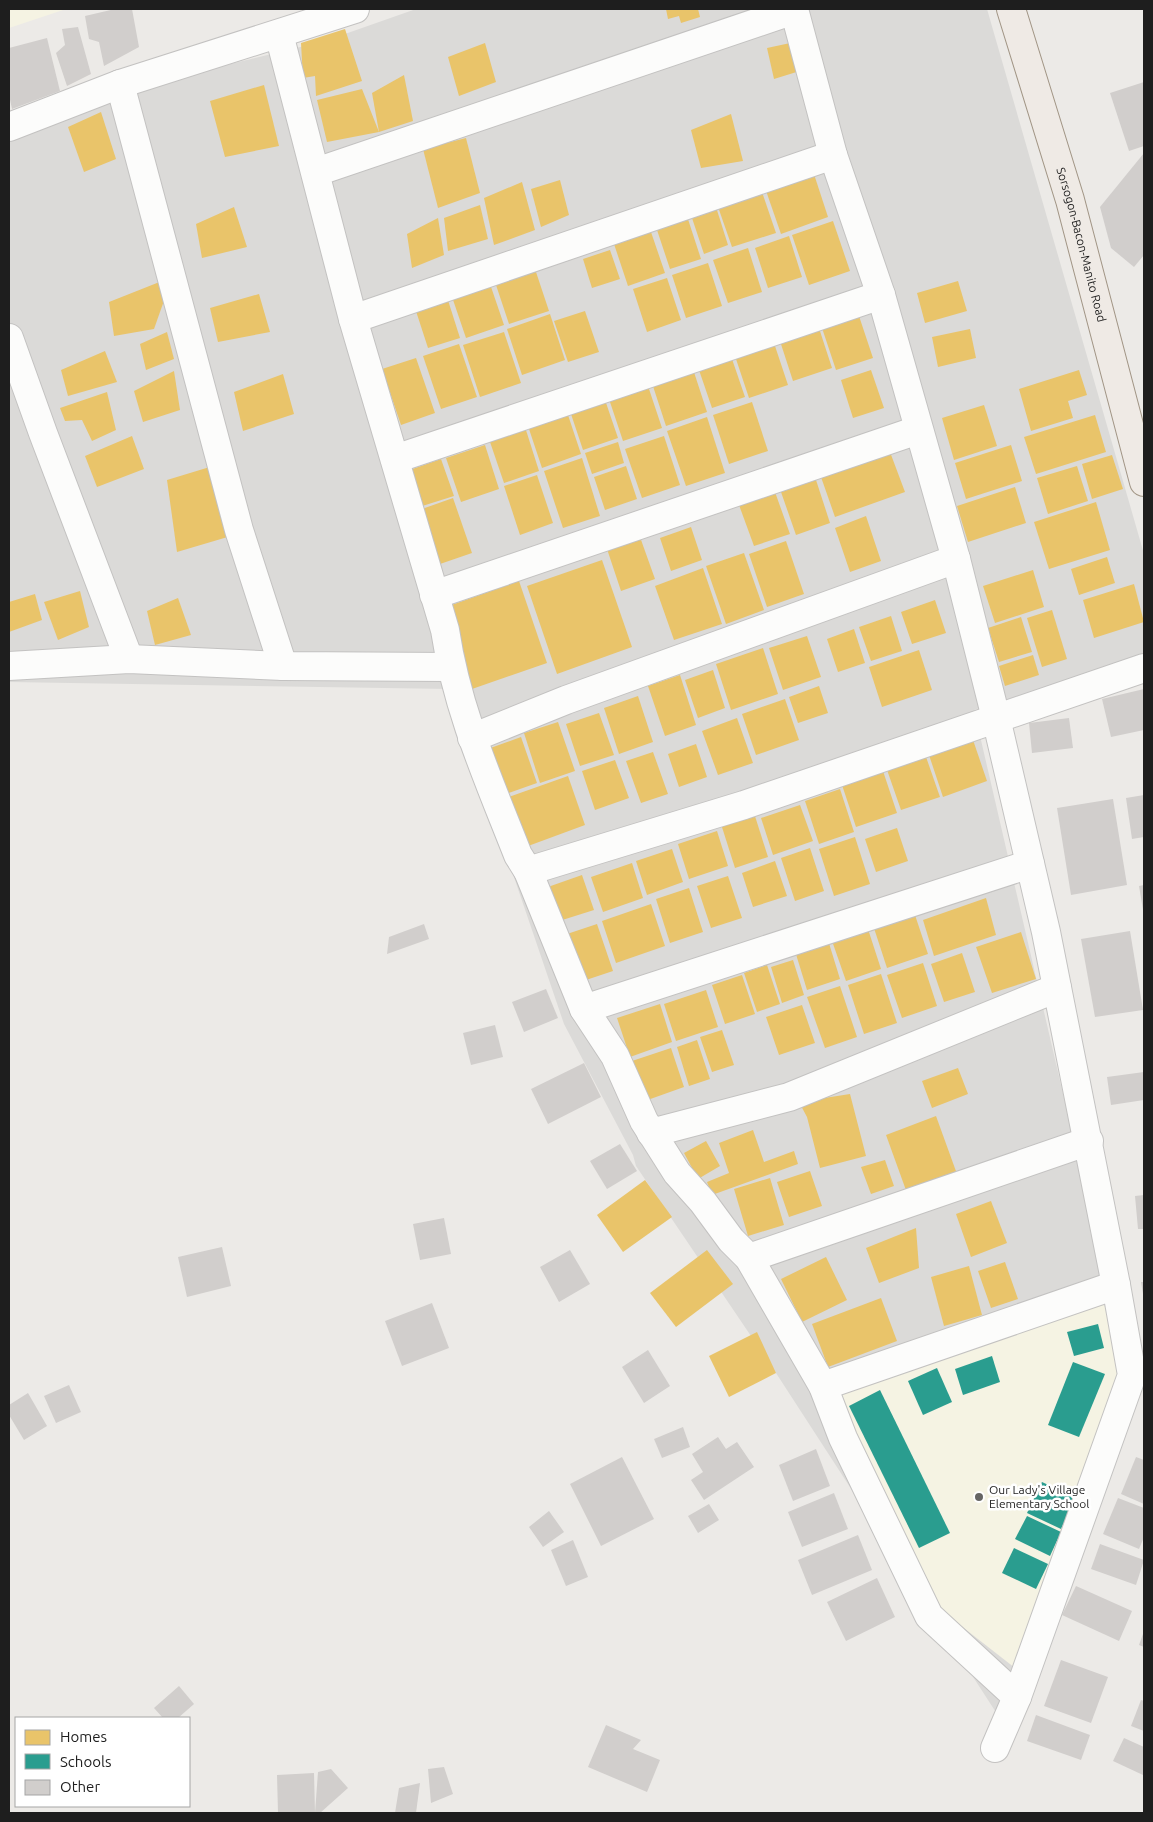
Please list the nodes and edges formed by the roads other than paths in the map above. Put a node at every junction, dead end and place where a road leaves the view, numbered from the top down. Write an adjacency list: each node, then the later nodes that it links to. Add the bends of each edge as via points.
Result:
1 (354, 9): 4 (street)
2 (794, 9): 7 (street); 8 (street)
3 (1011, 9): 14 (main road, Sorsogon-Bacon-Manito Road, via 1070,200)
4 (279, 34): 5 (street); 8 (street)
5 (120, 84): 6 (street); 19 (street, via 239,530)
6 (9, 127)
7 (833, 155): 9 (street); 10 (street)
8 (316, 172): 10 (street)
9 (881, 295): 12 (street); 13 (street)
10 (353, 319): 13 (street)
11 (9, 338): 17 (street)
12 (918, 430): 15 (street); 16 (street)
13 (395, 459): 16 (street)
14 (1144, 482)
15 (956, 559): 22 (street); 23 (street, via 566,700)
16 (434, 595): 20 (street)
17 (129, 660): 18 (street); 19 (street)
18 (9, 666)
19 (283, 666): 20 (street)
20 (450, 667): 23 (street)
21 (1144, 668): 22 (street)
22 (996, 718): 24 (street); 25 (street, via 744,805)
23 (472, 738): 25 (street, via 518,855)
24 (1030, 864): 26 (street); 27 (street)
25 (528, 871): 27 (street)
26 (1057, 988): 28 (street, via 790,1096); 29 (street)
27 (584, 1009): 28 (street, via 614,1056)
28 (651, 1133): 30 (street, via 677,1173)
29 (1088, 1142): 30 (street); 31 (street)
30 (749, 1258): 32 (street)
31 (1116, 1285): 32 (street); 33 (street, via 1132,1375)
32 (823, 1386): 33 (street, via 843,1438 929,1616)
33 (1017, 1697): 34 (street)
34 (995, 1748)

